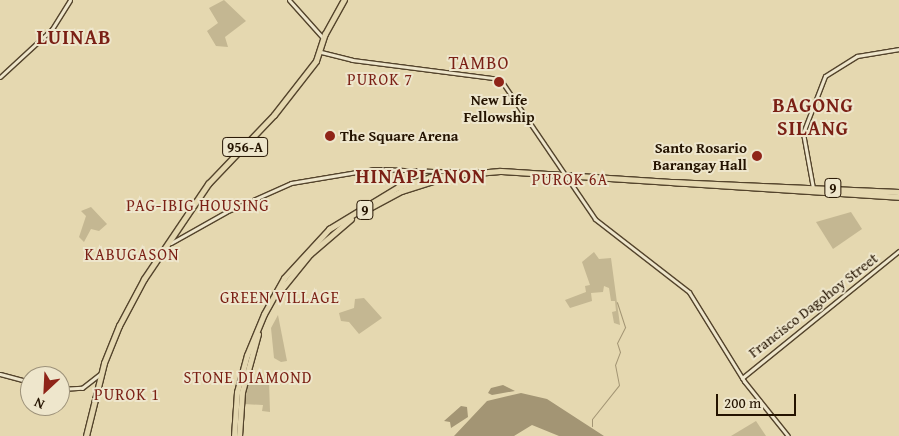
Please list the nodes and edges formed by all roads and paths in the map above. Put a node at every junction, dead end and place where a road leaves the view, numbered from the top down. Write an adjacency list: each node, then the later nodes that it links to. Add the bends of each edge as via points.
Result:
1 (70, 0): 7 (street, via 52,29)
2 (289, 0): 4 (street)
3 (344, 0): 4 (main road, 956-A)
4 (323, 38): 6 (main road, 956-A)
5 (899, 48): 13 (street, via 857,56 825,76 803,133)
6 (321, 52): 10 (street, via 352,60 500,79); 16 (main road, 956-A, via 283,105 204,190)
7 (0, 77)
8 (428, 169): 9 (street, 956-A); 11 (highway); 16 (street, 956-A, via 375,169 291,183 226,212)
9 (464, 172): 10 (highway, 9); 11 (highway, 9); 25 (highway, 9, via 401,191 370,207 332,233 289,278 254,346 242,392)
10 (564, 174): 12 (highway, 9); 21 (street, via 595,219 693,297)
11 (430, 177): 24 (highway, 9, via 398,187 329,229 286,275 264,314 247,355 237,392)
12 (671, 182): 13 (highway, 9); 15 (highway, 9)
13 (813, 188): 14 (highway, 9)
14 (899, 192)
15 (899, 196)
16 (171, 243): 18 (main road, 956-A, via 149,272 124,316)
17 (899, 251): 21 (street, Francisco Dagohoy Street)
18 (101, 373): 22 (street, via 78,389); 23 (main road, 956-A)
19 (0, 374): 20 (street)
20 (20, 379)
21 (743, 379): 26 (street)
22 (70, 389)
23 (86, 436)
24 (234, 436)
25 (239, 436)
26 (788, 436)

